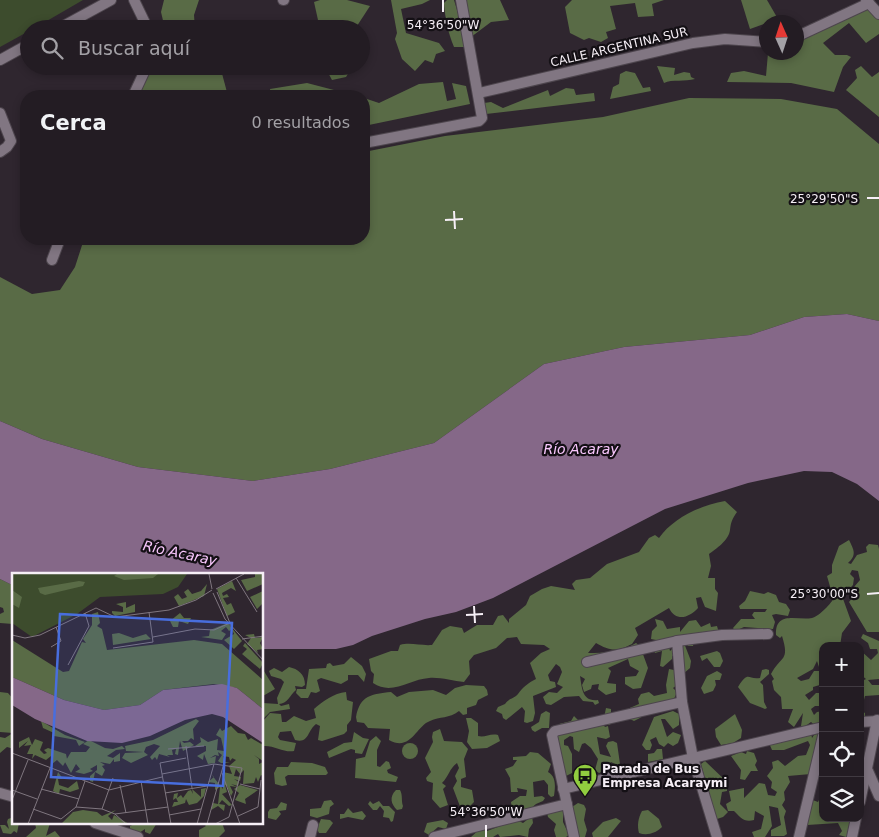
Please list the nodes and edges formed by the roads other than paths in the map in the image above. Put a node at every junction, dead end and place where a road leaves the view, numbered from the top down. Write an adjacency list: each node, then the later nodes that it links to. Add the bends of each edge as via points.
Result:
1 (111, 0): 6 (street)
2 (134, 0): 7 (street)
3 (461, 0): 14 (street)
4 (868, 1): 5 (street); 8 (street)
5 (879, 14)
6 (74, 20)
7 (144, 20)
8 (804, 33)
9 (759, 42): 14 (street, CALLE ARGENTINA SUR, via 693,43)
10 (20, 49): 11 (street)
11 (0, 60)
12 (142, 75): 13 (street)
13 (136, 90)
14 (478, 93): 16 (street, via 482,114 479,121)
15 (0, 113): 17 (street, via 11,140)
16 (370, 142)
17 (0, 152)
18 (58, 245): 19 (street)
19 (52, 260)
20 (768, 634): 21 (street, via 722,635)
21 (677, 641): 22 (street); 23 (street)
22 (587, 662)
23 (682, 702): 28 (street); 31 (street, via 555,731 552,741)
24 (878, 721): 25 (street); 29 (street)
25 (864, 722)
26 (819, 728): 28 (street)
27 (819, 753): 43 (street)
28 (693, 758): 31 (street); 42 (street)
29 (868, 771): 30 (street); 32 (street)
30 (864, 786)
31 (563, 789): 33 (street)
32 (879, 796)
33 (567, 804): 37 (street); 41 (street)
34 (855, 822): 44 (street)
35 (98, 824): 38 (street)
36 (313, 825): 39 (street)
37 (458, 834): 40 (street)
38 (138, 837)
39 (310, 837)
40 (434, 837)
41 (574, 837)
42 (717, 837)
43 (799, 837)
44 (852, 837)

